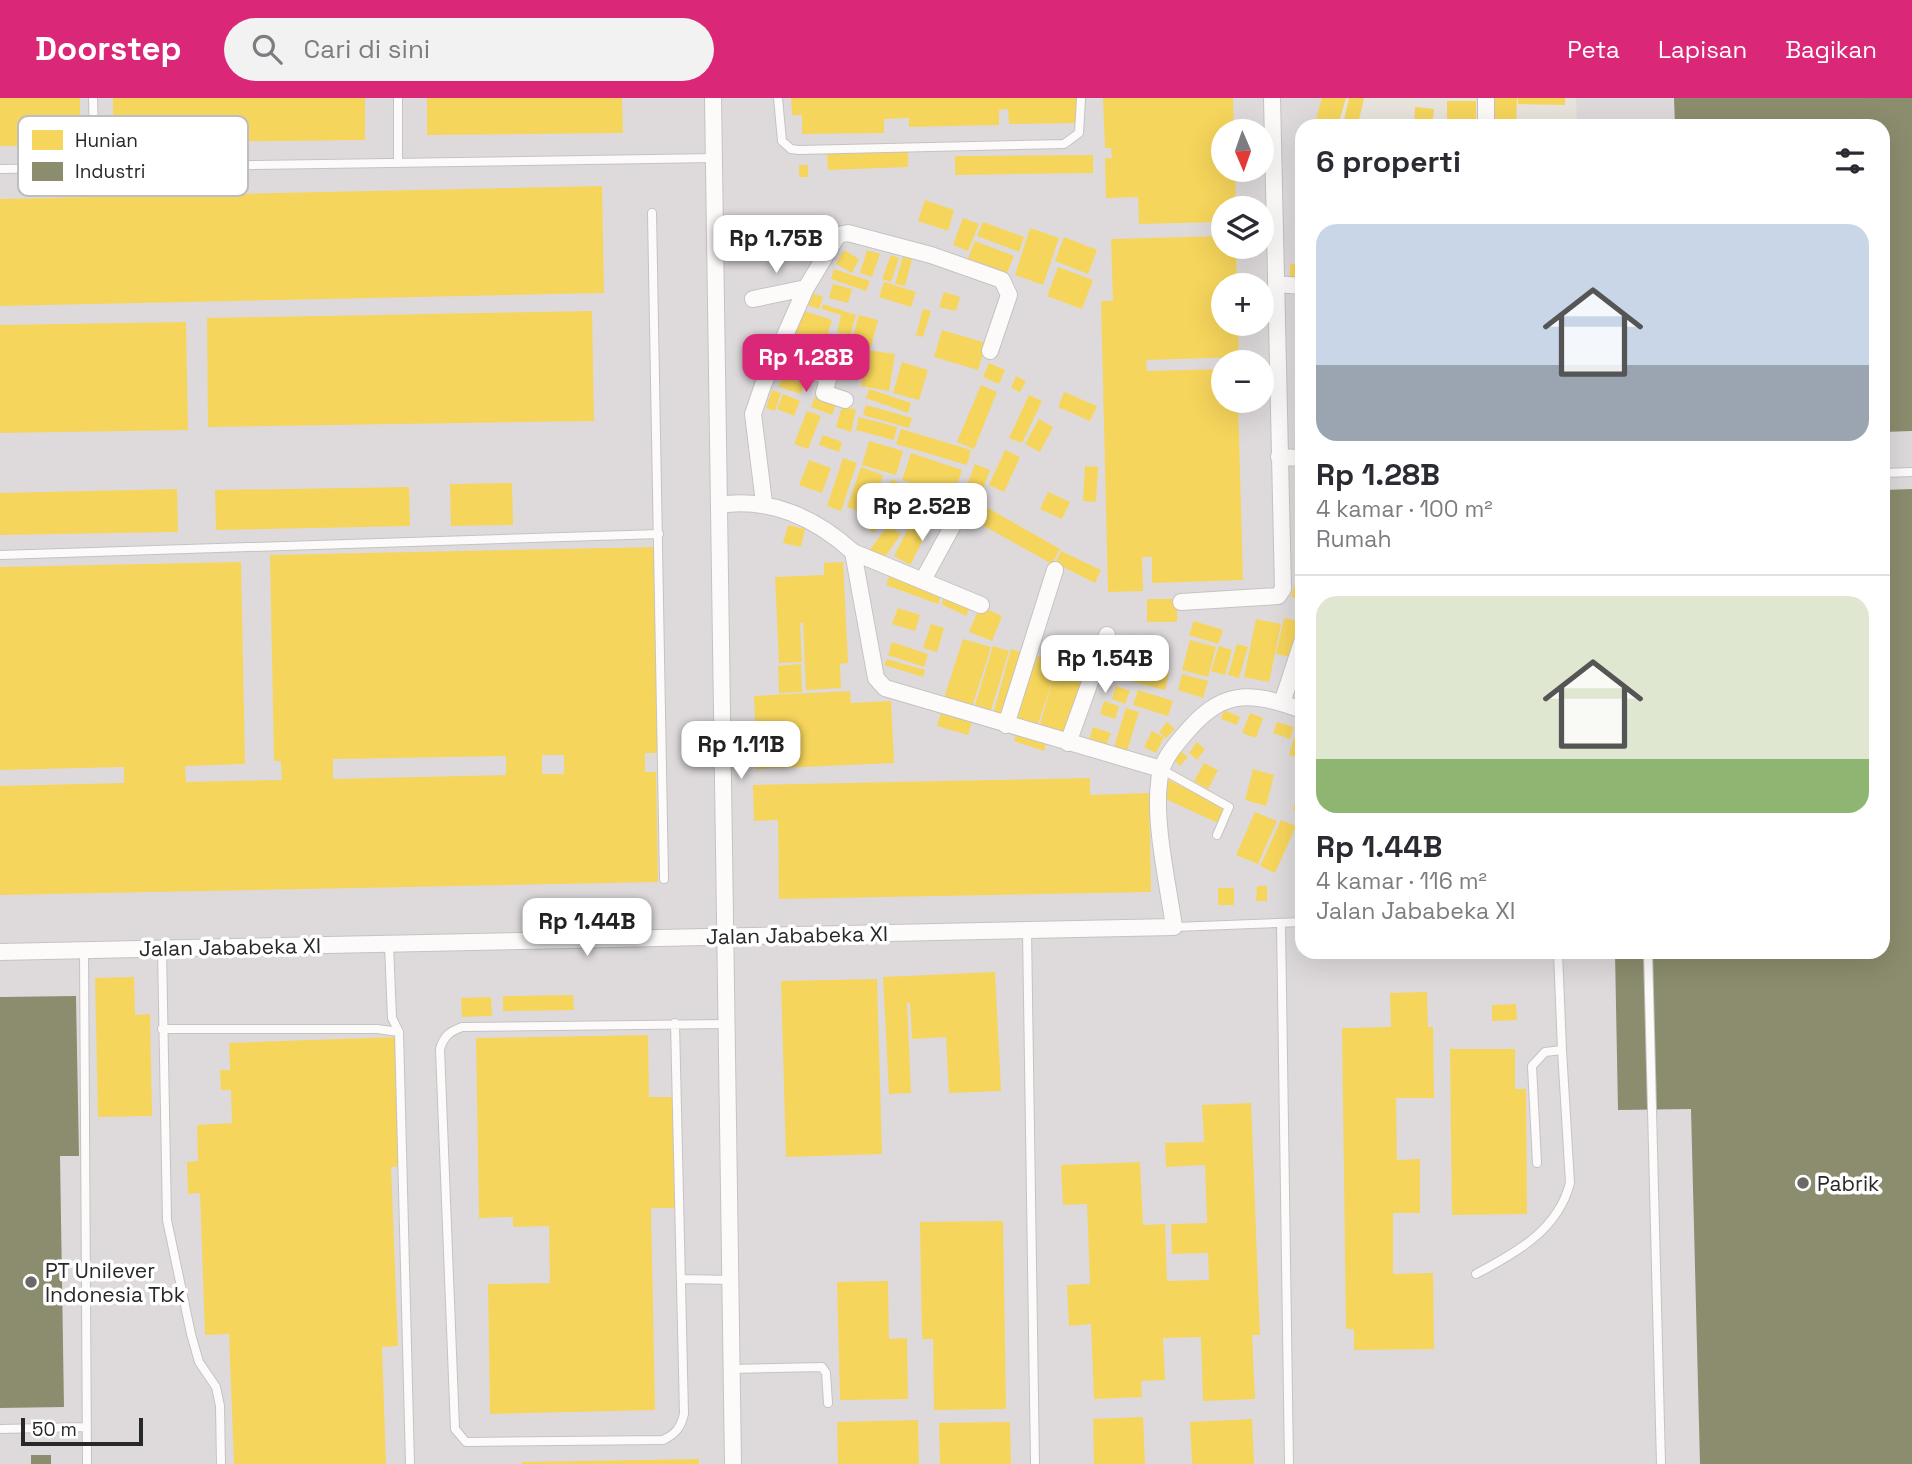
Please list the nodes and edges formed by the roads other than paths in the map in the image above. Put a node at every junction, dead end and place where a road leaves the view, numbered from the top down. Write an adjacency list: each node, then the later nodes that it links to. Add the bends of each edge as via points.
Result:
1 (93, 98): 8 (lane)
2 (398, 98): 11 (lane)
3 (713, 98): 10 (street)
4 (778, 98): 5 (lane, via 782,141 799,150 1064,144 1079,133)
5 (1081, 98)
6 (1272, 98): 16 (street)
7 (1486, 98): 9 (street)
8 (94, 116)
9 (1486, 119)
10 (714, 158): 11 (lane); 28 (street)
11 (398, 163): 12 (lane)
12 (248, 164)
13 (18, 168): 14 (lane)
14 (0, 169)
15 (652, 213): 30 (lane)
16 (1276, 284): 17 (street); 23 (street)
17 (1295, 285)
18 (806, 288): 19 (street); 20 (street, via 838,235 931,255 1007,285 1009,295); 21 (street)
19 (753, 299)
20 (990, 351)
21 (774, 361): 22 (street, via 829,376 824,393); 27 (street, via 753,418)
22 (845, 400)
23 (1279, 457): 24 (street); 35 (street, via 1281,594)
24 (1295, 458)
25 (1890, 472): 26 (lane)
26 (1912, 472)
27 (764, 503): 28 (street); 31 (street, via 821,528)
28 (719, 505): 50 (street)
29 (953, 525): 34 (street)
30 (659, 534): 32 (lane); 45 (lane)
31 (853, 552): 34 (street); 41 (street, via 877,682)
32 (0, 555)
33 (1055, 570): 41 (street)
34 (923, 580): 36 (street)
35 (1181, 602)
36 (981, 605)
37 (1107, 635): 42 (street)
38 (1295, 663): 39 (street)
39 (1282, 703): 40 (street); 43 (street, via 1252,698 1218,703 1198,718)
40 (1295, 708)
41 (1006, 725): 42 (street)
42 (1068, 744): 43 (street)
43 (1161, 769): 44 (lane, via 1228,807); 48 (street, via 1158,805)
44 (1217, 835)
45 (664, 879)
46 (1295, 922): 47 (lane)
47 (1281, 923): 48 (lane); 75 (lane)
48 (1174, 927): 49 (street, Jalan Jababeka XI)
49 (1027, 930): 50 (street, Jalan Jababeka XI); 74 (lane)
50 (725, 937): 51 (street, Jalan Jababeka XI); 58 (street)
51 (389, 944): 52 (street, Jalan Jababeka XI); 60 (lane, via 392,1018)
52 (162, 948): 53 (street, Jalan Jababeka XI); 59 (lane)
53 (84, 950): 54 (street, Jalan Jababeka XI); 68 (lane)
54 (0, 952)
55 (1558, 959): 61 (lane)
56 (1648, 959): 76 (lane)
57 (675, 1023): 58 (lane); 64 (lane); 64 (lane, via 462,1027 443,1039 457,1434 474,1443 663,1440 674,1435 684,1413)
58 (726, 1024): 65 (street)
59 (162, 1029): 60 (lane, via 377,1028); 71 (lane, via 167,1220 193,1343 216,1387)
60 (399, 1032): 72 (lane)
61 (1562, 1050): 62 (lane, via 1545,1052 1532,1066); 63 (lane, via 1567,1195 1532,1240)
62 (1538, 1163)
63 (1476, 1273)
64 (683, 1279): 65 (lane)
65 (730, 1280): 66 (street)
66 (731, 1370): 67 (lane, via 822,1367); 73 (street)
67 (828, 1403)
68 (87, 1427): 69 (lane); 70 (lane)
69 (0, 1430)
70 (87, 1464)
71 (221, 1464)
72 (410, 1464)
73 (733, 1464)
74 (1035, 1464)
75 (1289, 1464)
76 (1661, 1464)

